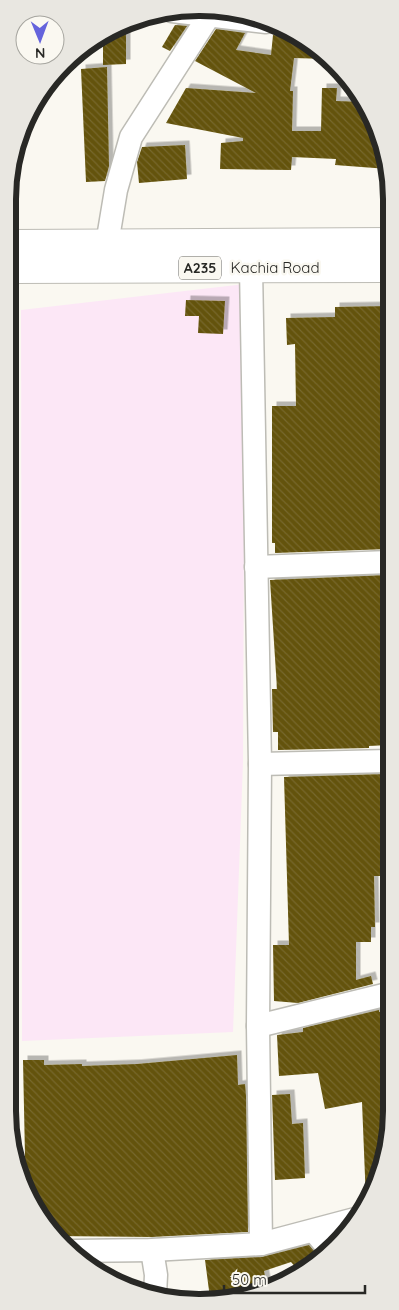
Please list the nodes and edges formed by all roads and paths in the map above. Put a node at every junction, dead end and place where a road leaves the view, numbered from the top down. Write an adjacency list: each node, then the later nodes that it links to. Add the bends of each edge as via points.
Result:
1 (208, 17): 4 (street, via 131,137 116,190)
2 (383, 242): 4 (highway, Kachia Road / A235)
3 (16, 244): 4 (highway, Kachia Road / A235)
4 (107, 244)
5 (251, 268): 6 (highway, Kachia Road / A235); 7 (highway, Kachia Road / A235); 9 (street)
6 (383, 268)
7 (16, 269)
8 (383, 562): 9 (street)
9 (256, 568): 11 (street)
10 (383, 761): 11 (street)
11 (260, 764): 13 (street)
12 (383, 995): 13 (street)
13 (258, 1026): 16 (street)
14 (345, 1222): 15 (street)
15 (314, 1231): 16 (street); 17 (street)
16 (261, 1244): 19 (street)
17 (325, 1244)
18 (81, 1250): 19 (street)
19 (152, 1250): 20 (street)
20 (155, 1289)

